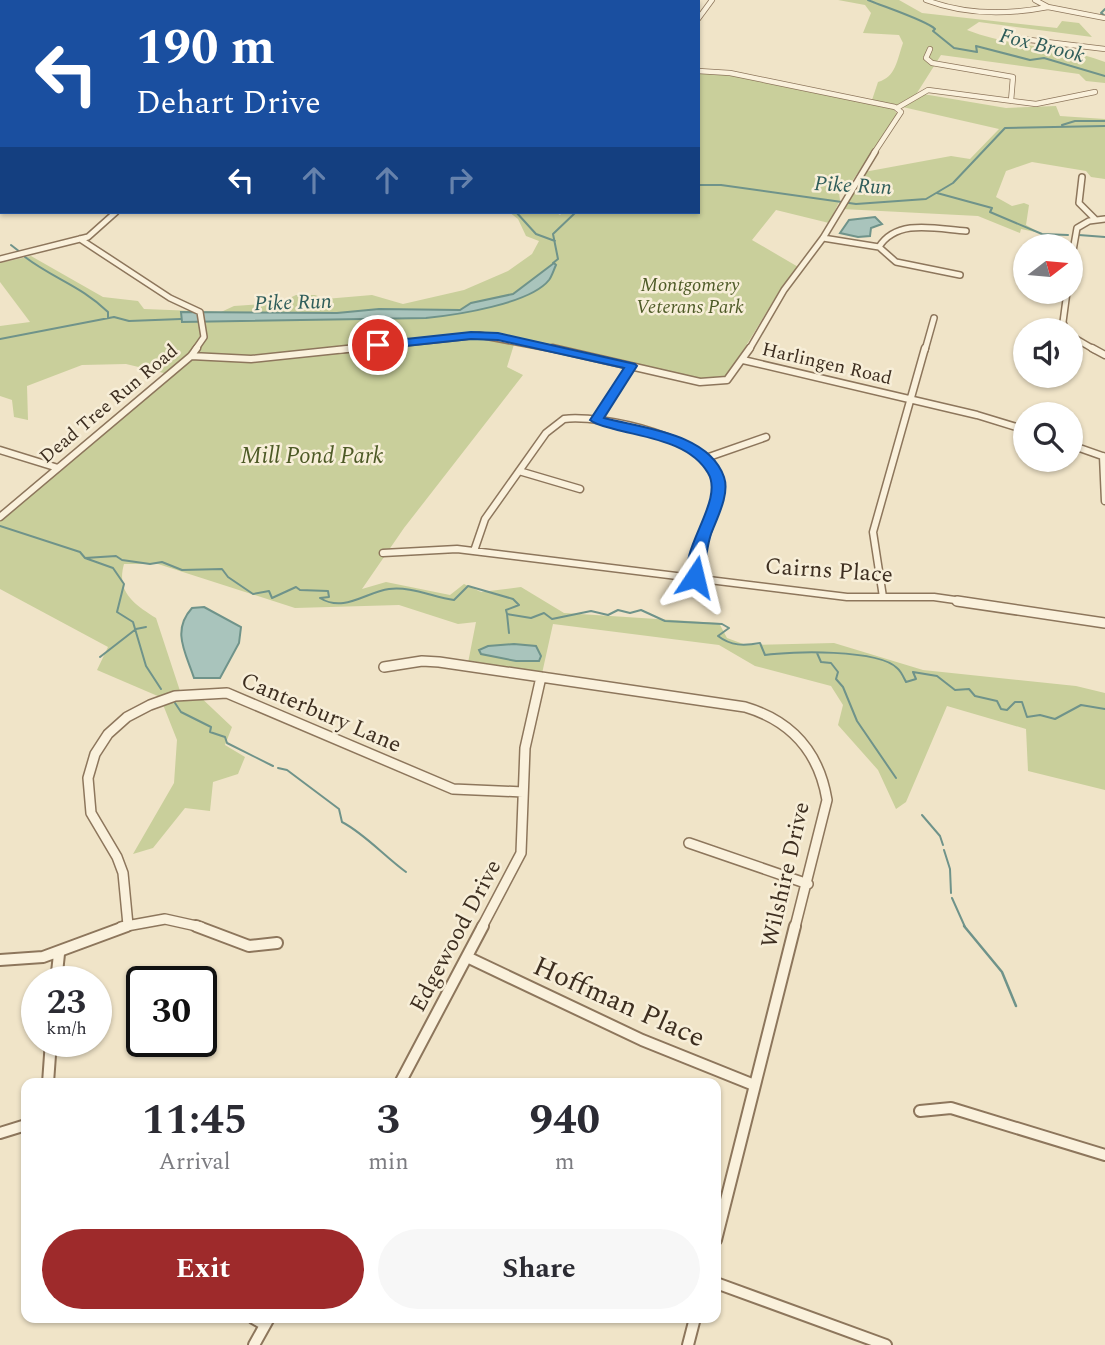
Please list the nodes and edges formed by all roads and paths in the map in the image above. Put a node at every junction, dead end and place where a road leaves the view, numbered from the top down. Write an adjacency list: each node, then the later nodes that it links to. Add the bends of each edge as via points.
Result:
1 (712, 0): 5 (street)
2 (926, 0): 4 (street, via 995,12)
3 (1035, 0): 4 (street)
4 (1048, 7): 6 (street)
5 (700, 16)
6 (1105, 18)
7 (1013, 38): 9 (street)
8 (930, 49): 12 (street, via 926,58 932,63 1012,76)
9 (1105, 49)
10 (700, 71): 13 (street, via 730,73)
11 (1095, 92): 12 (street, via 1042,104)
12 (1011, 101): 13 (street, via 928,90)
13 (897, 108): 20 (street, Harlingen Road, via 901,113 898,120)
14 (1082, 177): 16 (street, via 1079,203)
15 (114, 214): 21 (street, via 93,234)
16 (1095, 219): 17 (street); 19 (street, via 1082,224)
17 (1105, 219)
18 (966, 230): 22 (street, via 898,230 886,234)
19 (1075, 234)
20 (823, 238): 22 (street); 29 (street, Harlingen Road, via 781,294)
21 (80, 239): 23 (street); 28 (street, Dead Tree Run Road, via 200,312 204,337)
22 (879, 247): 24 (street, via 896,262)
23 (0, 259)
24 (960, 275)
25 (934, 318): 31 (street)
26 (1083, 343): 27 (street)
27 (1105, 355)
28 (191, 356): 30 (street, via 251,359 479,335); 39 (street, Dead Tree Run Road)
29 (743, 360): 30 (street, via 730,378 713,384); 31 (street, Harlingen Road)
30 (631, 366): 32 (street)
31 (911, 400): 33 (street, Harlingen Road); 47 (street, via 873,532)
32 (596, 420): 38 (street, via 674,440); 40 (street, via 556,422)
33 (1013, 427)
34 (766, 437): 38 (street)
35 (1083, 449): 37 (street)
36 (0, 450): 39 (street)
37 (1104, 456): 42 (street)
38 (706, 458): 46 (street, via 719,485)
39 (58, 468): 43 (street, Dead Tree Run Road)
40 (519, 471): 41 (street); 44 (street, via 485,519)
41 (580, 489)
42 (1105, 501)
43 (0, 517)
44 (474, 551): 45 (street, Cairns Place, via 441,548); 46 (street, Cairns Place)
45 (383, 553)
46 (695, 577): 47 (street, Cairns Place, via 847,597)
47 (883, 597): 48 (street, Cairns Place, via 934,597)
48 (1105, 623)
49 (384, 667): 50 (street, Wilshire Drive, via 422,661)
50 (541, 677): 51 (street, Edgewood Drive, via 525,748); 53 (street, Wilshire Drive, via 745,706 788,726 811,750 826,783 827,800)
51 (523, 792): 54 (street, Canterbury Lane, via 453,789 227,693 196,691 163,698 113,729 88,772 90,812 123,872); 57 (street, Edgewood Drive, via 521,853)
52 (689, 843): 53 (street)
53 (808, 884): 63 (street, Wilshire Drive)
54 (128, 925): 55 (street, via 176,919 248,947); 56 (street)
55 (277, 943)
56 (59, 954): 58 (street, via 37,960); 59 (street)
57 (467, 957): 62 (street, Edgewood Drive); 63 (street, Hoffman Place, via 642,1040)
58 (0, 960)
59 (58, 966)
60 (50, 1057): 61 (street)
61 (48, 1078)
62 (403, 1078)
63 (754, 1085): 68 (street, Wilshire Drive)
64 (920, 1111): 67 (street, via 951,1108)
65 (21, 1127): 66 (street)
66 (0, 1133)
67 (1105, 1155)
68 (721, 1220)
69 (721, 1285): 74 (street)
70 (266, 1323): 72 (street)
71 (694, 1323): 73 (street)
72 (254, 1345)
73 (688, 1345)
74 (886, 1345)

